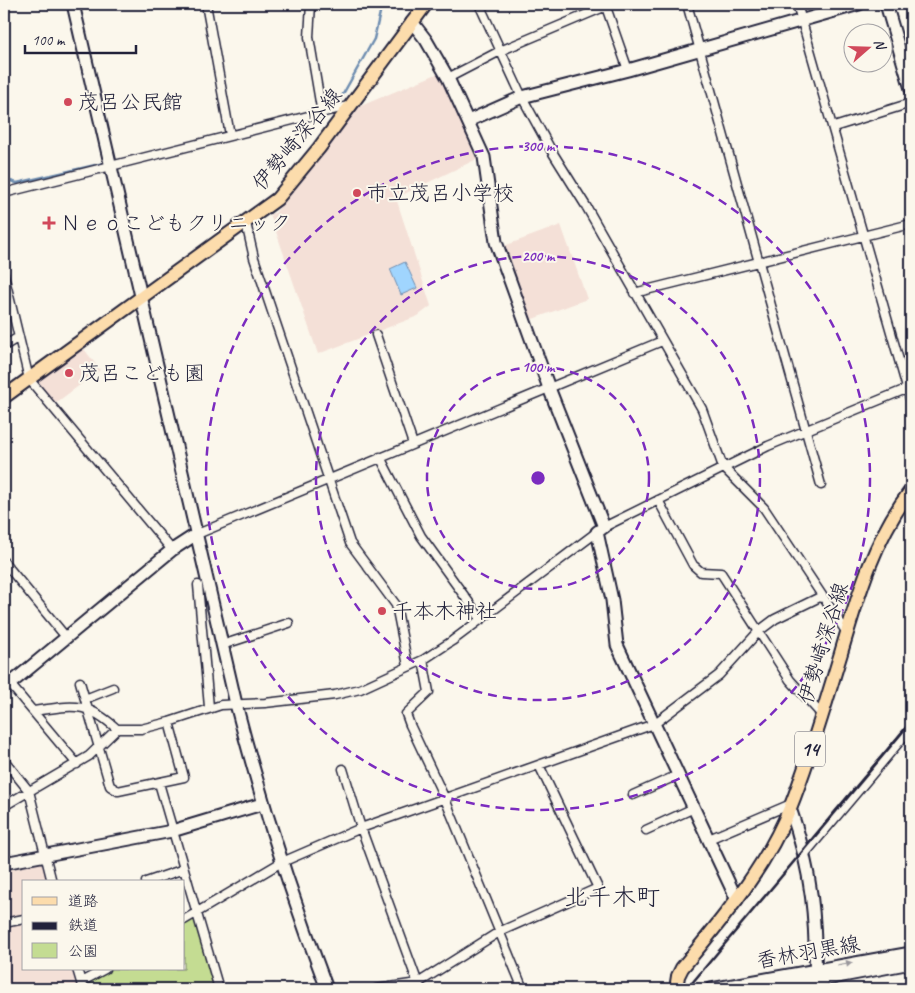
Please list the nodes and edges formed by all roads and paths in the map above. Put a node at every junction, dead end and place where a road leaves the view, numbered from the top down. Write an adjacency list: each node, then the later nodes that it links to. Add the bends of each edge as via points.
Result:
1 (73, 4): 25 (street)
2 (206, 4): 24 (street)
3 (311, 4): 21 (street, via 309,37)
4 (426, 4): 12 (main road, 伊勢崎深谷線)
5 (479, 4): 14 (street)
6 (607, 4): 14 (street); 15 (street)
7 (687, 4): 13 (street)
8 (797, 4): 11 (street)
9 (859, 4): 11 (street)
10 (886, 4): 17 (street)
11 (802, 21): 13 (street); 23 (street)
12 (412, 22): 16 (street); 20 (main road, 伊勢崎深谷線)
13 (700, 50): 15 (street); 30 (street)
14 (500, 51): 16 (street); 18 (street)
15 (628, 70): 18 (street)
16 (448, 78): 22 (street)
17 (911, 90)
18 (522, 97): 22 (street); 32 (street)
19 (911, 102): 23 (street)
20 (351, 106): 21 (street); 27 (main road, 伊勢崎深谷線, via 290,185)
21 (322, 114): 24 (street)
22 (468, 121): 39 (street, via 484,157 496,242)
23 (834, 127): 29 (street)
24 (230, 135): 25 (street)
25 (110, 166): 26 (street); 33 (street)
26 (4, 193)
27 (246, 223): 33 (main road, 伊勢崎深谷線); 47 (street, via 254,258)
28 (911, 224): 29 (street)
29 (864, 235): 30 (street); 40 (street)
30 (759, 261): 32 (street); 43 (street)
31 (4, 275): 35 (street)
32 (634, 293): 36 (street)
33 (140, 297): 38 (main road, 伊勢崎深谷線); 52 (street)
34 (376, 335): 44 (street)
35 (19, 337): 37 (street); 38 (street)
36 (662, 341): 39 (street); 46 (street, via 702,409)
37 (4, 346)
38 (29, 379): 41 (main road, 伊勢崎深谷線); 53 (street)
39 (549, 388): 44 (street); 51 (street)
40 (909, 388): 42 (street); 43 (street)
41 (4, 397)
42 (911, 402)
43 (806, 430): 46 (street); 48 (street)
44 (413, 444): 45 (street)
45 (380, 457): 47 (street); 57 (street, via 421,536)
46 (723, 467): 50 (street); 56 (street, via 764,508)
47 (328, 480): 52 (street); 64 (street, via 350,543 396,605)
48 (821, 485)
49 (911, 490): 60 (main road, 伊勢崎深谷線 / 14, via 883,533 866,569)
50 (658, 500): 51 (street); 59 (street, via 693,565 701,572 722,573)
51 (601, 529): 57 (street); 74 (street, via 617,645)
52 (195, 535): 53 (street); 62 (street)
53 (172, 550): 61 (street)
54 (5, 565): 61 (street)
55 (198, 585): 70 (street)
56 (822, 596): 59 (street, via 775,619); 60 (street)
57 (481, 619): 63 (street)
58 (289, 623): 62 (street)
59 (759, 631): 72 (street, via 790,680); 74 (street, via 719,675)
60 (847, 634): 72 (main road, 伊勢崎深谷線 / 14)
61 (66, 637): 66 (street)
62 (222, 645): 69 (street)
63 (422, 660): 64 (street); 86 (street, via 429,692 406,714)
64 (408, 666): 69 (street, via 360,689 335,695)
65 (80, 682): 68 (street)
66 (7, 686): 71 (street)
67 (113, 688): 68 (street)
68 (86, 703): 71 (street); 76 (street); 77 (street)
69 (236, 704): 70 (street); 87 (street)
70 (209, 707): 73 (street)
71 (33, 711): 79 (street)
72 (822, 715): 89 (main road, 伊勢崎深谷線 / 14)
73 (169, 722): 76 (street, via 140,729); 83 (street, via 184,777)
74 (654, 724): 80 (street); 82 (street)
75 (911, 728): 95 (street)
76 (117, 729): 77 (street)
77 (99, 747): 79 (street); 83 (street, via 110,786 118,792)
78 (4, 760): 84 (street)
79 (77, 764): 84 (street)
80 (539, 765): 86 (street); 107 (street, via 598,888)
81 (342, 769): 91 (street)
82 (678, 775): 85 (street); 90 (street)
83 (159, 783): 93 (street)
84 (29, 791): 88 (street); 96 (street)
85 (633, 795)
86 (445, 798): 91 (street); 107 (street)
87 (262, 804): 93 (street); 98 (street)
88 (4, 806)
89 (790, 806): 94 (street); 95 (street); 102 (main road, 伊勢崎深谷線 / 14, via 772,846)
90 (694, 808): 92 (street); 94 (street)
91 (361, 828): 98 (street); 115 (street)
92 (646, 830)
93 (172, 831): 96 (street); 99 (street)
94 (709, 839): 102 (street)
95 (804, 854): 110 (street, via 812,890)
96 (45, 856): 97 (street); 100 (street)
97 (4, 863)
98 (280, 863): 103 (street); 117 (street)
99 (184, 869): 101 (street); 103 (street)
100 (51, 880)
101 (152, 880)
102 (738, 900): 120 (main road, 伊勢崎深谷線 / 14, via 682,968)
103 (196, 912): 105 (street); 116 (street)
104 (22, 919): 106 (street)
105 (185, 919)
106 (4, 922)
107 (499, 932): 115 (street); 119 (street)
108 (911, 953): 110 (street, 香林羽黒線, one-way to 108)
109 (911, 963): 113 (street, 香林羽黒線)
110 (816, 969): 113 (street); 121 (street, 香林羽黒線)
111 (77, 970): 114 (street)
112 (104, 970): 114 (street)
113 (815, 985): 122 (street, 香林羽黒線)
114 (82, 986)
115 (419, 986): 118 (street)
116 (219, 989)
117 (327, 989)
118 (376, 989)
119 (523, 989)
120 (676, 989)
121 (711, 989)
122 (774, 989)

